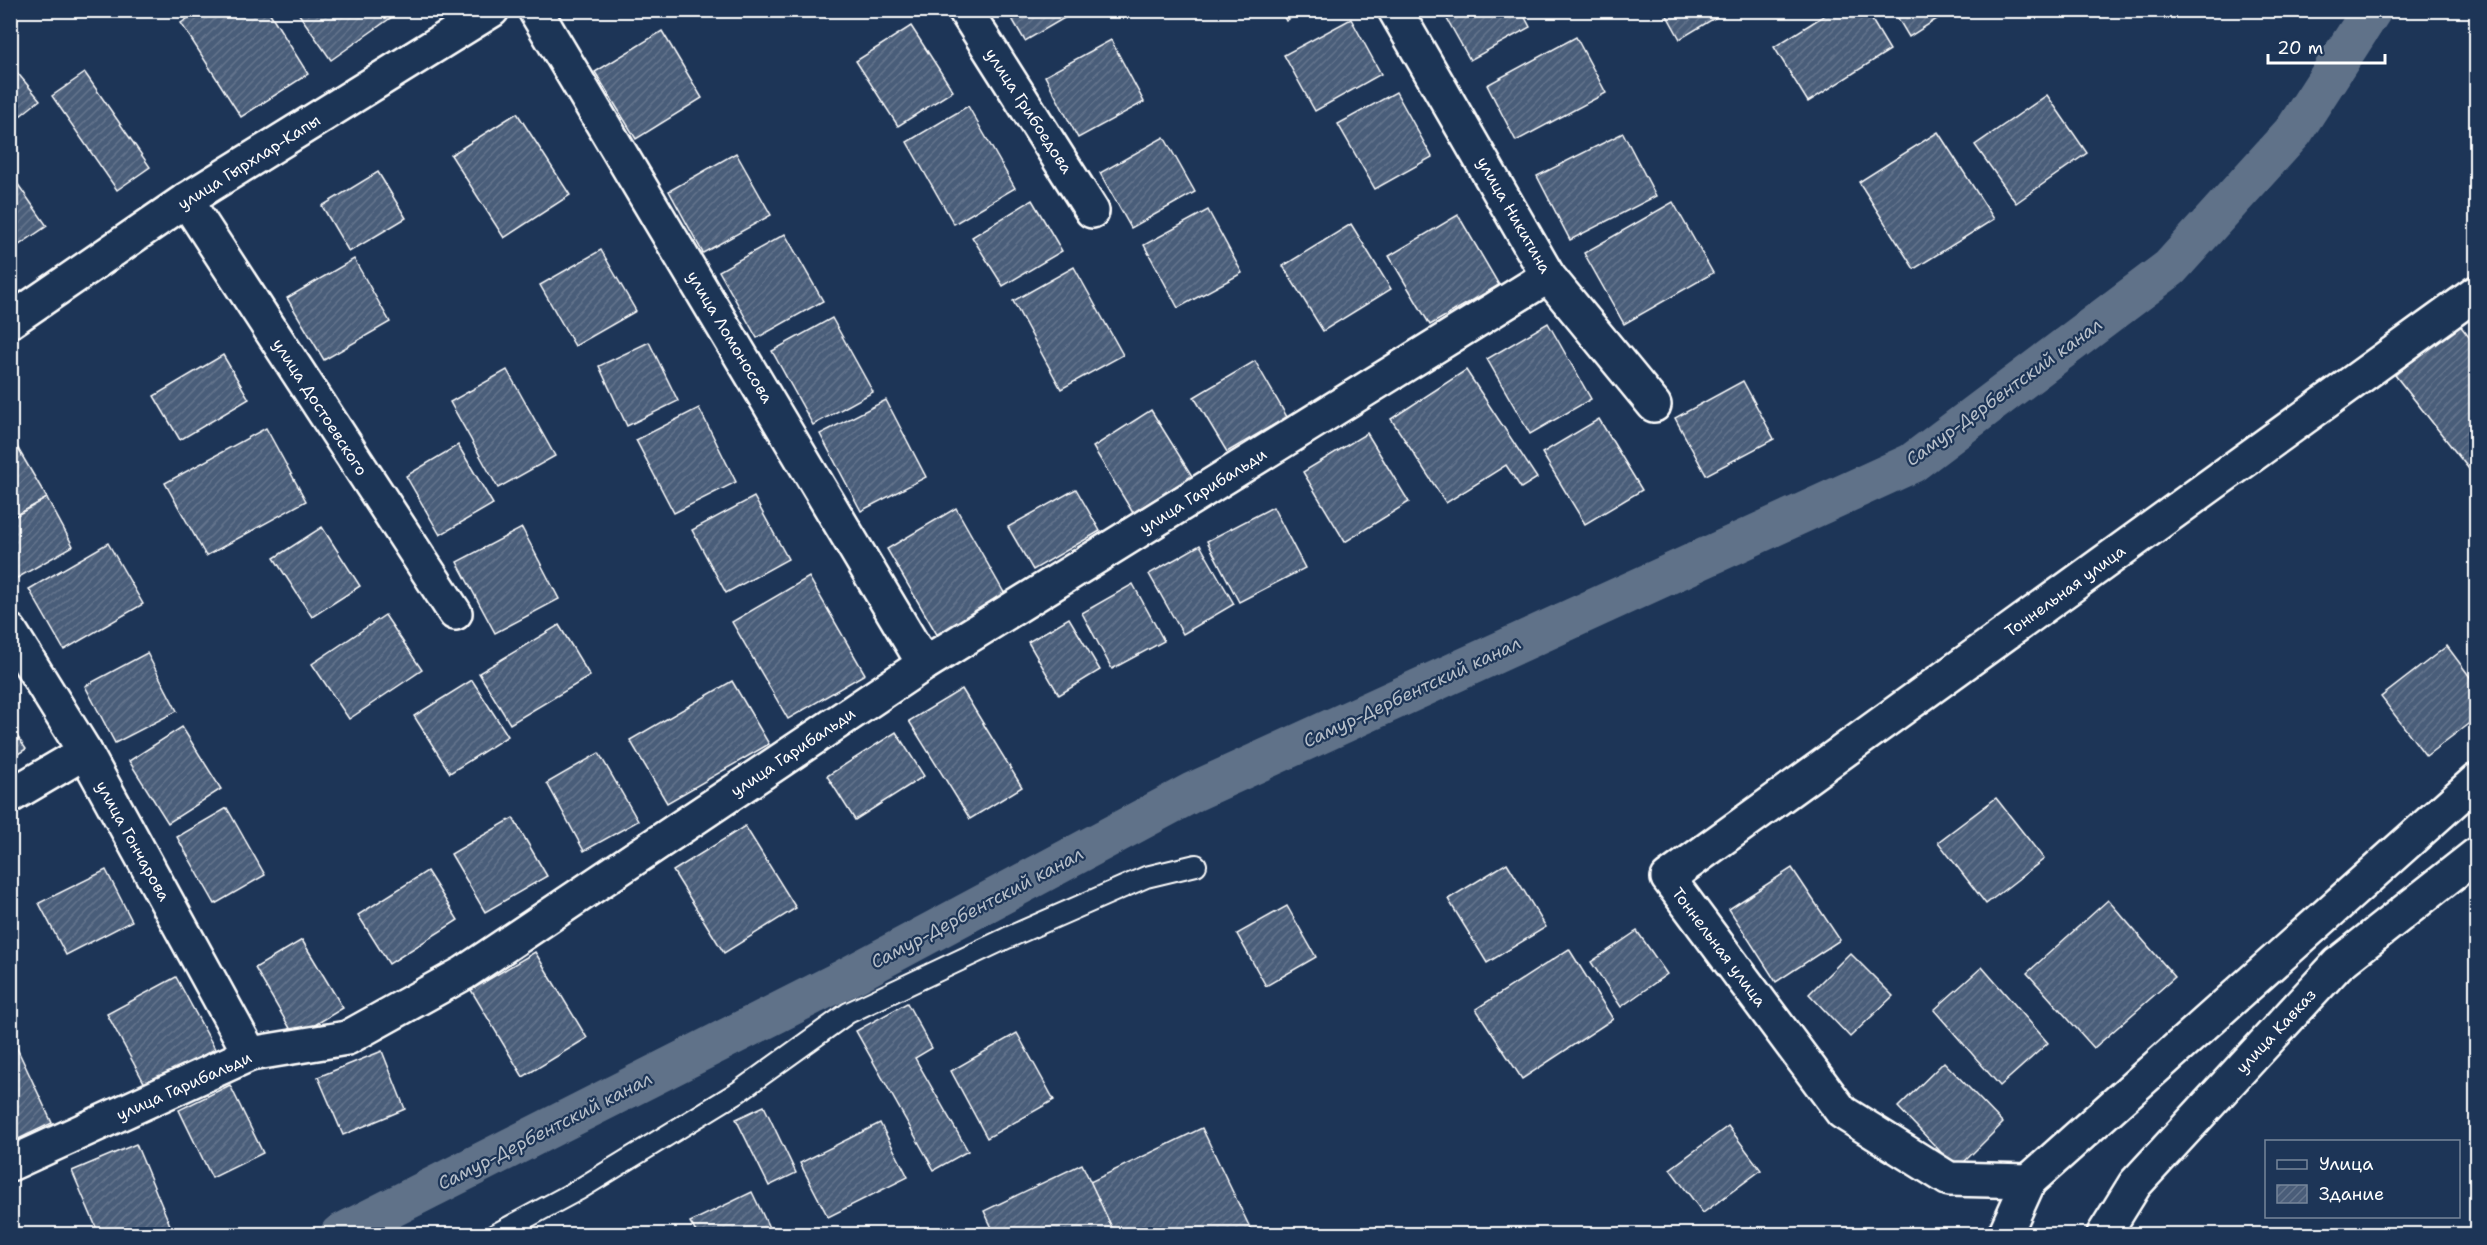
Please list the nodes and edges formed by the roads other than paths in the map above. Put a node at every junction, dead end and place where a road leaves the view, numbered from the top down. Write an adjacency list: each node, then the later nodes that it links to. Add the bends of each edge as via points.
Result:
1 (492, 10): 5 (main road, улица Гырхлар-Капы)
2 (535, 10): 13 (main road, улица Ломоносова)
3 (965, 10): 6 (main road, улица Грибоедова)
4 (1395, 10): 7 (main road, улица Никитина)
5 (186, 200): 9 (main road, улица Гырхлар-Капы); 11 (main road, улица Достоевского)
6 (1092, 211)
7 (1548, 276): 10 (main road, улица Никитина); 13 (main road, улица Гарибальди)
8 (2476, 293): 21 (main road, Тоннельная улица, via 1668,878 1842,1112 1949,1179)
9 (10, 321)
10 (1654, 405)
11 (455, 613)
12 (10, 631): 14 (main road, улица Гончарова)
13 (924, 664): 19 (main road, улица Гарибальди, via 464,973 346,1038)
14 (85, 752): 16 (main road); 19 (main road, улица Гончарова)
15 (2476, 781): 21 (main road)
16 (10, 796)
17 (2476, 855): 24 (main road, улица Кавказ, via 2338,964 2135,1184)
18 (1196, 865): 22 (lane, via 1146,876 848,1014 738,1092 578,1190)
19 (250, 1054): 20 (main road, улица Гарибальди)
20 (10, 1164)
21 (2029, 1181): 23 (main road)
22 (496, 1234)
23 (2005, 1234)
24 (2104, 1234)

